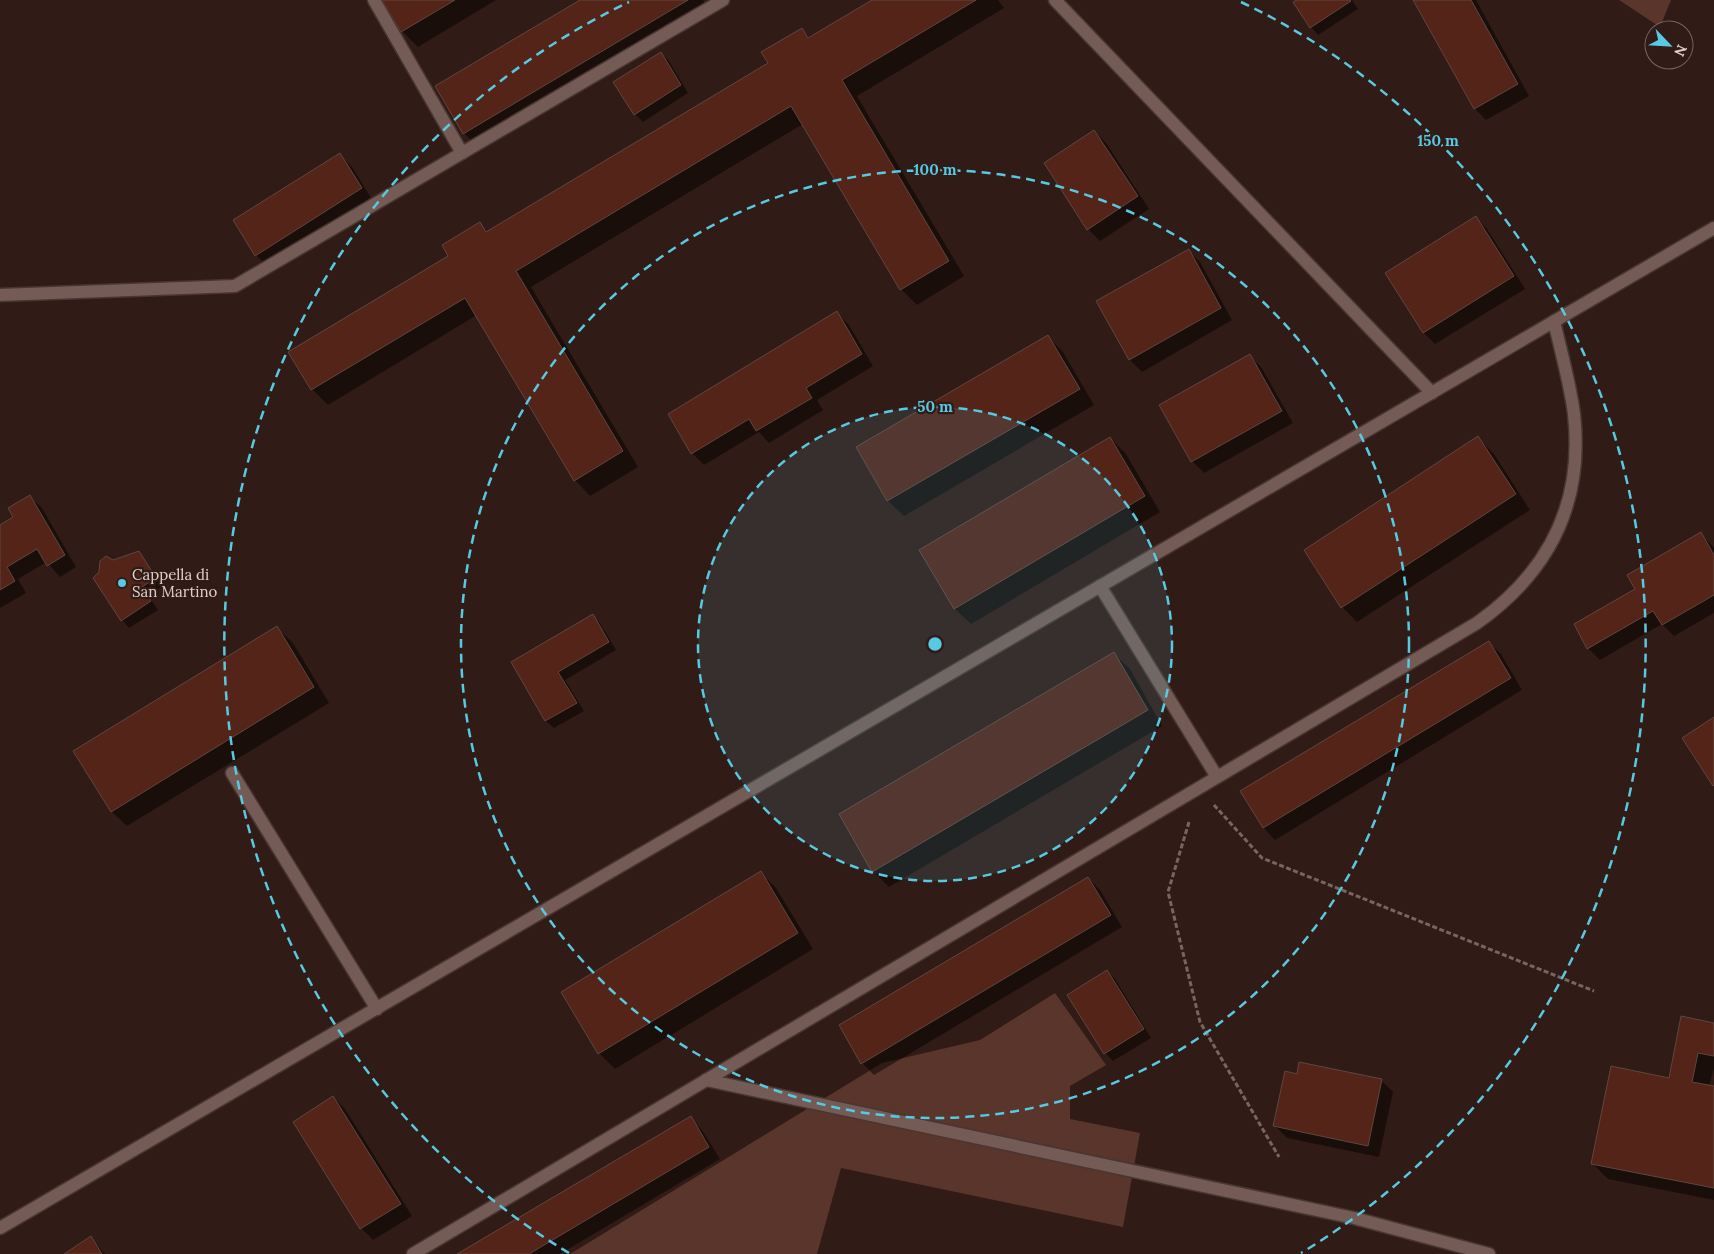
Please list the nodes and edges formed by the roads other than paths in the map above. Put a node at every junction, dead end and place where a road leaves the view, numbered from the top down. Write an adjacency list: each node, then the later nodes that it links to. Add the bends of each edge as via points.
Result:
1 (374, 0): 4 (street)
2 (723, 0): 4 (street)
3 (1055, 0): 8 (street)
4 (462, 154): 6 (street, via 236,286)
5 (1714, 228): 7 (street)
6 (0, 296)
7 (1554, 321): 8 (street); 11 (street, via 1574,413 1574,483 1557,532 1530,575 1503,603 1477,623)
8 (1432, 393): 9 (street)
9 (1100, 586): 11 (street); 12 (street)
10 (232, 773): 12 (street)
11 (1217, 777): 13 (street)
12 (377, 1008): 14 (street)
13 (706, 1080): 15 (street); 16 (street, via 1354,1218)
14 (0, 1228)
15 (413, 1254)
16 (1489, 1254)

